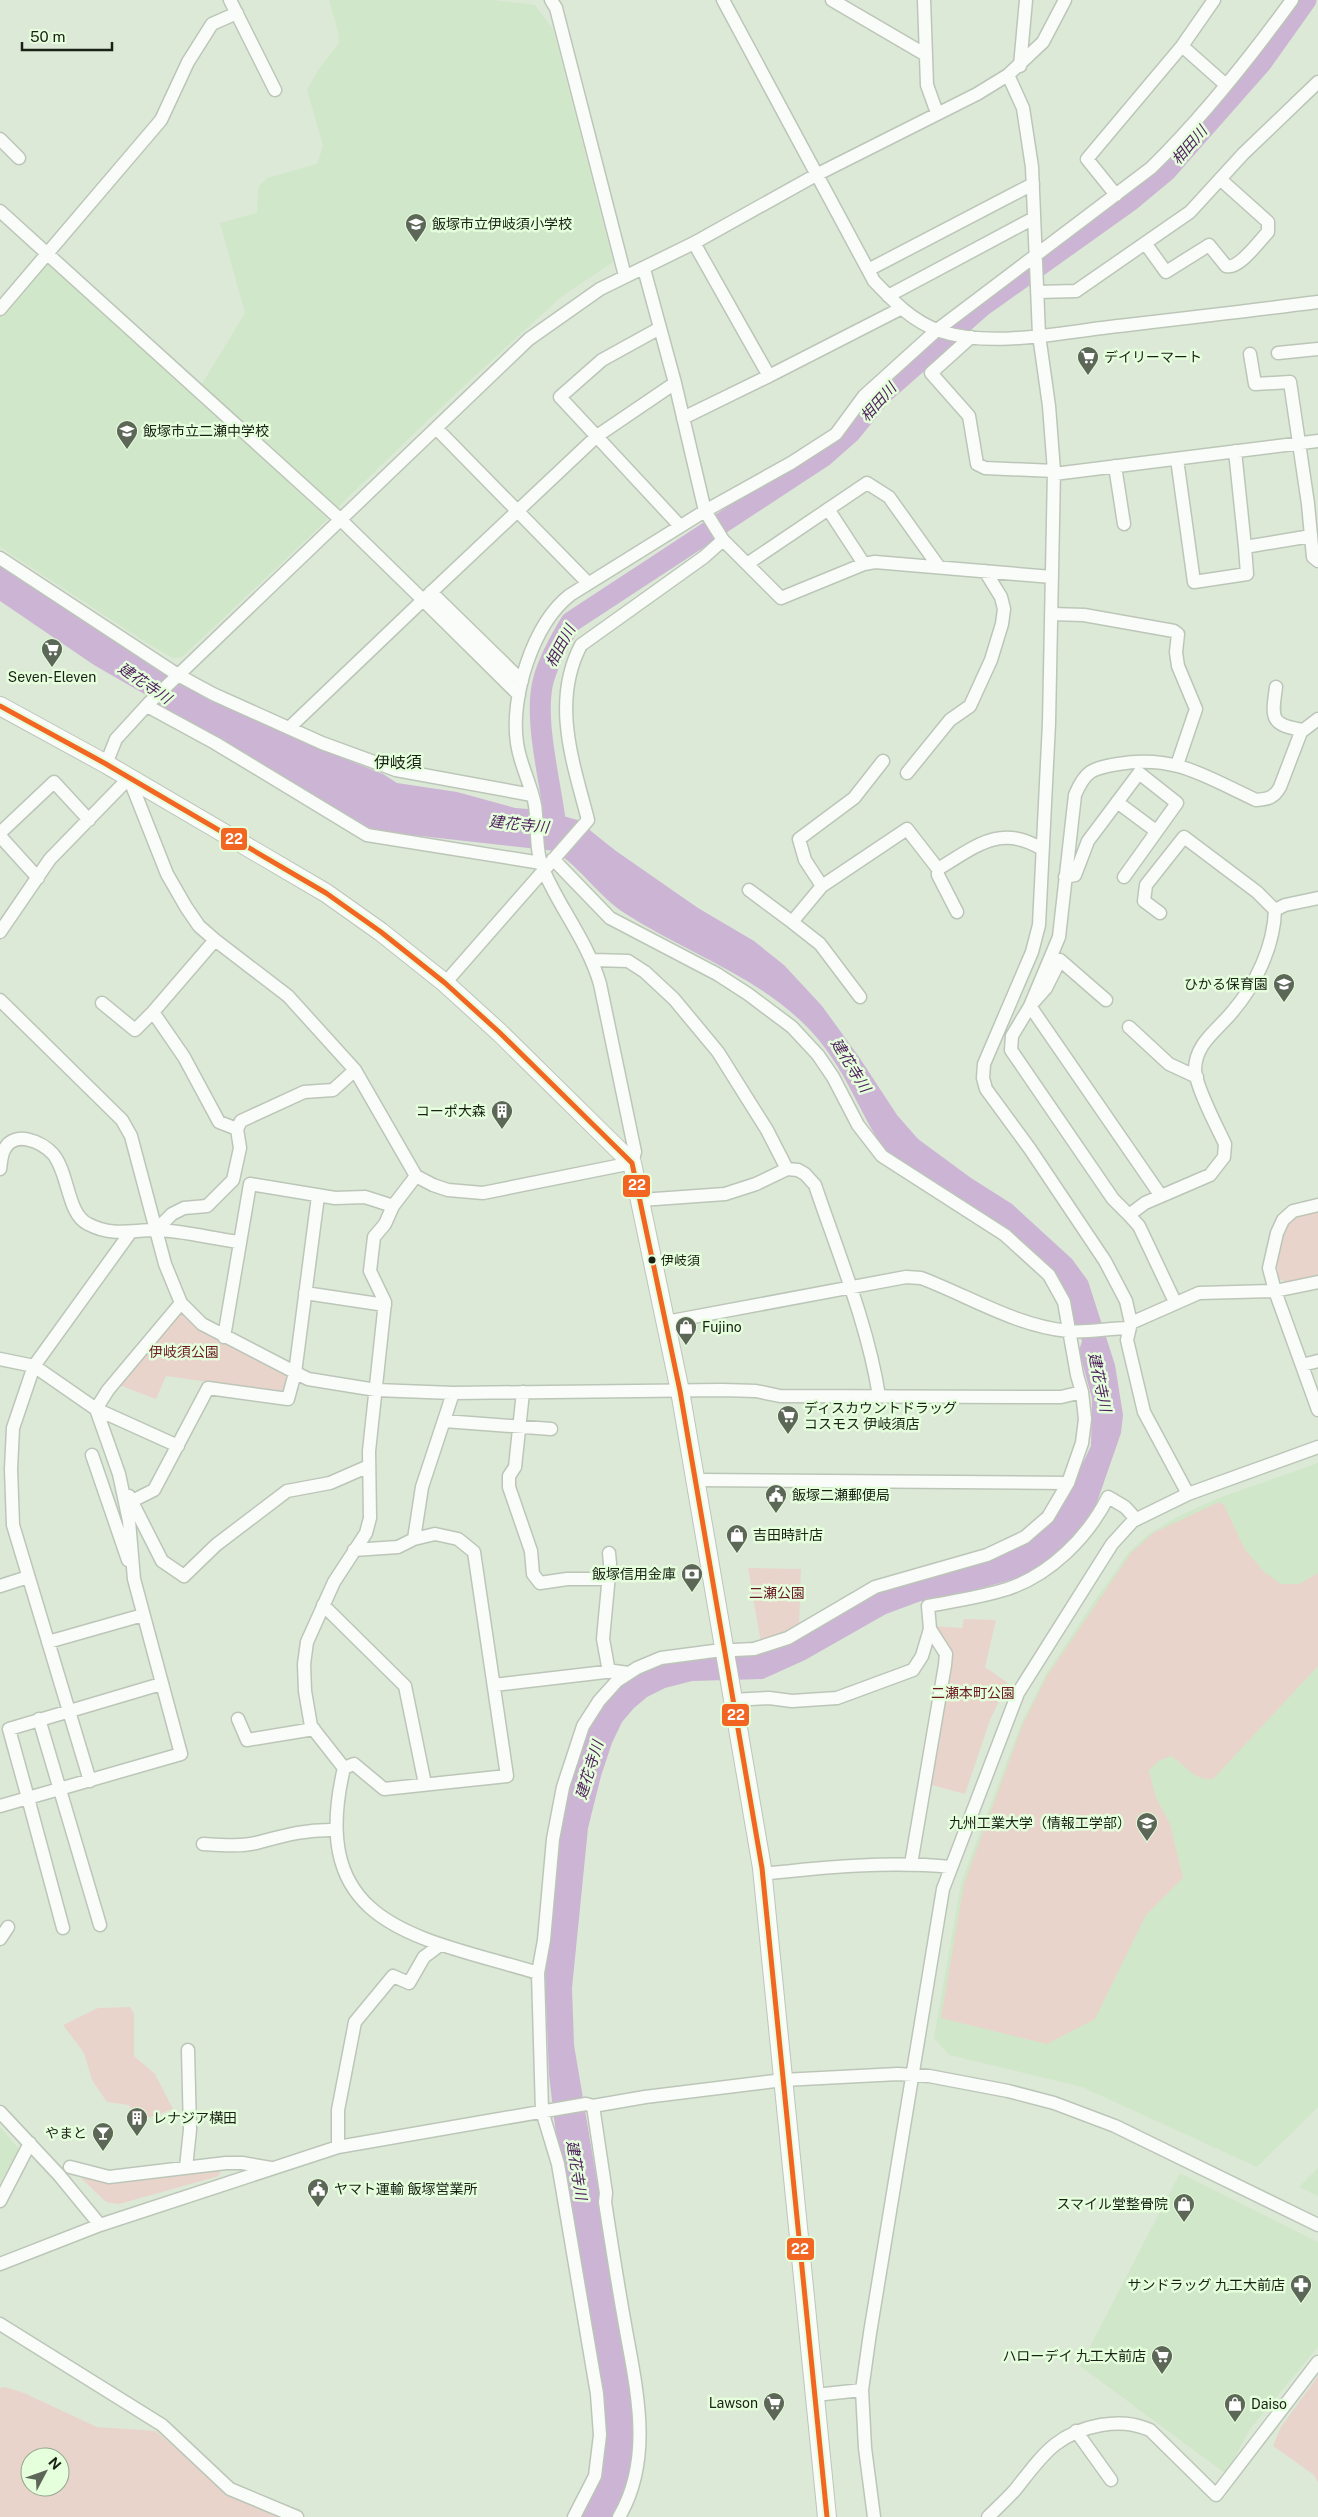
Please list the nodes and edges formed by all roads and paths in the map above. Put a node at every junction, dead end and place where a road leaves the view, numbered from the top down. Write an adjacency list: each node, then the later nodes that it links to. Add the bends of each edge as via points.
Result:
1 (230, 0): 10 (street)
2 (723, 0): 21 (street)
3 (832, 0): 12 (street)
4 (924, 0): 12 (street)
5 (1026, 0): 13 (street)
6 (1065, 0): 13 (street, via 1043,42)
7 (1214, 0): 11 (street)
8 (1292, 0): 16 (street)
9 (555, 3): 33 (street)
10 (237, 13): 17 (street); 29 (street, via 212,24 188,62 161,120)
11 (1182, 46): 16 (street); 24 (street, via 1087,160)
12 (926, 55): 18 (street, via 927,85)
13 (1020, 66): 14 (street)
14 (1008, 75): 18 (street); 23 (street, via 1022,108)
15 (1318, 82): 22 (street)
16 (1226, 85): 24 (street, via 1175,144)
17 (275, 90)
18 (937, 113): 21 (street)
19 (0, 138): 20 (street)
20 (19, 158)
21 (816, 176): 27 (street); 32 (street)
22 (1220, 179): 28 (street, via 1190,212); 28 (street, via 1268,222 1268,232 1243,260 1234,266 1226,266 1209,244 1166,272)
23 (1033, 184): 26 (street); 32 (street)
24 (1116, 195): 30 (street)
25 (0, 211): 29 (street)
26 (1034, 218): 30 (street); 35 (street)
27 (694, 243): 31 (street); 46 (street)
28 (1145, 243): 34 (street, via 1076,291)
29 (48, 254): 37 (street); 61 (street)
30 (1035, 256): 34 (street); 40 (street)
31 (644, 269): 33 (street); 39 (street)
32 (868, 270): 35 (street, via 874,282)
33 (625, 276): 49 (street, via 580,302 529,339)
34 (1037, 292): 41 (street)
35 (888, 296): 38 (street)
36 (1318, 302): 41 (street)
37 (0, 309)
38 (900, 309): 40 (street); 46 (street)
39 (660, 328): 47 (street); 50 (street, via 602,360 560,397)
40 (939, 331): 42 (street); 59 (street, via 864,396 836,434)
41 (1039, 335): 42 (street); 56 (street)
42 (968, 337): 56 (street, via 931,373 969,416 977,464 985,468)
43 (1318, 350): 44 (street)
44 (1278, 353)
45 (1250, 354): 52 (street, via 1255,384 1290,382)
46 (769, 376): 48 (street)
47 (675, 383): 48 (street); 50 (street)
48 (683, 418): 59 (street)
49 (436, 428): 60 (street); 61 (street)
50 (597, 436): 60 (street); 63 (street)
51 (1318, 441): 52 (street)
52 (1298, 444): 53 (street); 57 (street)
53 (1235, 452): 54 (street); 66 (street)
54 (1177, 459): 55 (street); 66 (street, via 1194,582 1247,574)
55 (1115, 466): 56 (street); 62 (street)
56 (1054, 472): 73 (street)
57 (1313, 503): 64 (street)
58 (828, 509): 69 (street); 70 (street); 71 (street, via 867,483 889,497)
59 (705, 511): 63 (street); 65 (street)
60 (518, 512): 74 (street); 75 (street)
61 (341, 520): 75 (street); 77 (street)
62 (1124, 524)
63 (680, 526): 74 (street)
64 (1311, 536): 66 (street); 68 (street, via 1313,557)
65 (723, 540): 69 (street); 97 (street, via 581,645 573,660 564,712 569,748 588,820)
66 (1246, 547)
67 (0, 558): 77 (street)
68 (1318, 561)
69 (747, 564): 70 (street, via 780,598)
70 (864, 564): 71 (street)
71 (939, 567): 72 (street)
72 (985, 571): 73 (street); 89 (street, via 1001,597 1004,609 991,660 970,706 950,720)
73 (1052, 577): 76 (street)
74 (588, 583): 78 (street, via 556,606 545,622)
75 (427, 596): 78 (street); 80 (street); 84 (street)
76 (1051, 614): 88 (street, via 1084,615 1178,634 1178,666 1196,709); 96 (street)
77 (177, 676): 81 (street); 84 (street)
78 (522, 681): 80 (street)
79 (1276, 687): 85 (street, via 1274,719 1285,728)
80 (519, 695): 91 (street, via 517,742)
81 (148, 705): 87 (street, via 116,739); 97 (street, via 367,834)
82 (0, 706): 87 (highway)
83 (1318, 719): 85 (street)
84 (289, 728): 91 (street, via 396,770)
85 (1303, 730): 88 (street, via 1280,787 1267,799 1256,800)
86 (883, 761): 102 (street, via 854,798 799,839 805,860)
87 (106, 764): 90 (highway)
88 (1177, 765): 99 (street, via 1138,760 1090,771 1080,782 1075,795)
89 (907, 773)
90 (129, 778): 93 (street); 110 (street, via 167,874 195,920); 112 (highway, via 326,893)
91 (533, 800): 97 (street)
92 (1117, 802): 94 (street); 94 (street, via 1139,773 1176,803); 99 (street, via 1088,841 1074,875)
93 (89, 820): 95 (street, via 54,782); 101 (street, via 50,859)
94 (1156, 832): 100 (street)
95 (0, 835): 101 (street)
96 (1042, 849): 98 (street, via 1012,836 1001,838 979,844); 144 (street, via 1039,925 1032,952 984,1064 982,1078 986,1089 1105,1261 1126,1301)
97 (547, 861): 111 (street); 112 (street); 145 (street, via 610,918 717,974 792,1027 823,1062 858,1125 882,1156 1005,1235 1049,1275 1064,1302)
98 (938, 869): 102 (street, via 907,829); 106 (street)
99 (1065, 877): 117 (street, via 1059,937)
100 (1124, 877)
101 (38, 878): 109 (street)
102 (822, 886): 108 (street)
103 (749, 890): 108 (street)
104 (1318, 898): 105 (street, via 1286,904)
105 (1275, 910): 107 (street, via 1258,892 1184,837 1146,885 1144,901); 121 (street, via 1275,923 1261,967 1233,1012 1204,1041 1196,1057)
106 (957, 912)
107 (1160, 913)
108 (792, 922): 113 (street, via 820,944)
109 (0, 932)
110 (215, 940): 118 (street); 120 (street, via 288,996)
111 (594, 960): 123 (street, via 634,1152); 125 (street, via 628,961 674,999 718,1052)
112 (445, 983): 123 (highway)
113 (860, 997)
114 (0, 1000): 133 (street, via 122,1120 131,1136)
115 (1106, 1000): 117 (street, via 1060,960 1046,988)
116 (102, 1003): 118 (street, via 135,1030)
117 (1030, 1006): 128 (street); 132 (street, via 1012,1036 1011,1050 1113,1199)
118 (154, 1012): 122 (street, via 184,1057 218,1122)
119 (1129, 1027): 121 (street, via 1169,1064)
120 (355, 1070): 122 (street, via 332,1090 304,1092 241,1121); 126 (street)
121 (1197, 1078): 128 (street, via 1225,1144 1224,1157 1210,1175)
122 (237, 1129): 133 (street, via 240,1148 234,1180 207,1206 184,1208 172,1214)
123 (632, 1163): 126 (street, via 483,1193 432,1186); 129 (highway)
124 (0, 1169): 134 (street, via 4,1150 17,1140 30,1139 41,1143 62,1168 80,1218 100,1229)
125 (788, 1169): 129 (street, via 725,1194); 137 (street, via 806,1174 815,1185)
126 (416, 1176): 131 (street)
127 (318, 1196): 131 (street, via 355,1196); 135 (street, via 250,1184); 139 (street)
128 (1161, 1196): 132 (street, via 1145,1202)
129 (641, 1200): 143 (highway)
130 (1318, 1205): 138 (street, via 1293,1211 1283,1220 1269,1268)
131 (393, 1206): 142 (street, via 385,1224 374,1237 370,1271)
132 (1129, 1215): 140 (street, via 1139,1226)
133 (156, 1230): 134 (street); 135 (street); 141 (street)
134 (130, 1233): 150 (street)
135 (239, 1242): 146 (street)
136 (1318, 1282): 138 (street)
137 (850, 1287): 143 (street); 145 (street, via 906,1277 920,1278 1021,1320); 157 (street, via 875,1373)
138 (1274, 1291): 140 (street, via 1199,1293); 149 (street)
139 (305, 1293): 142 (street); 151 (street)
140 (1176, 1302): 144 (street)
141 (180, 1303): 146 (street, via 202,1324); 158 (street)
142 (386, 1305): 152 (street)
143 (666, 1322): 153 (highway)
144 (1130, 1326): 145 (street); 170 (street, via 1127,1340 1144,1412)
145 (1071, 1331): 155 (street)
146 (224, 1337): 151 (street)
147 (0, 1359): 150 (street)
148 (1318, 1361): 149 (street)
149 (1302, 1365): 159 (street)
150 (34, 1366): 158 (street); 176 (street, via 13,1428 11,1469 13,1525)
151 (295, 1373): 152 (street, via 308,1380); 163 (street, via 288,1399 208,1388)
152 (376, 1390): 156 (street); 166 (street)
153 (680, 1391): 154 (street); 157 (street); 168 (highway)
154 (523, 1392): 156 (street); 161 (street)
155 (1082, 1392): 157 (street, via 1038,1397); 169 (street, via 1085,1419 1082,1443)
156 (454, 1393): 160 (street)
157 (878, 1396)
158 (96, 1409): 163 (street); 167 (street)
159 (1318, 1410)
160 (444, 1422): 161 (street); 173 (street, via 422,1487)
161 (519, 1426): 162 (street); 178 (street, via 515,1467 509,1476 510,1487 530,1551 535,1579 540,1583)
162 (551, 1429)
163 (178, 1446): 171 (street, via 154,1490)
164 (1318, 1447): 170 (street)
165 (92, 1455): 177 (street)
166 (369, 1466): 171 (street, via 330,1483 287,1491 216,1544 184,1576 162,1561); 174 (street, via 370,1518 366,1533)
167 (118, 1474): 171 (street); 177 (street, via 129,1520)
168 (696, 1480): 169 (street); 184 (highway)
169 (1068, 1483): 184 (street, via 1038,1528 1009,1546 875,1587 788,1638 754,1649)
170 (1188, 1494): 172 (street)
171 (132, 1501)
172 (1136, 1519): 182 (street, via 1125,1507 1108,1497 1087,1531 1048,1567 1008,1589 928,1606); 203 (street, via 1112,1544 1018,1693)
173 (414, 1539): 174 (street, via 398,1547); 188 (street, via 435,1534 458,1539 474,1552)
174 (354, 1550): 180 (street)
175 (609, 1553): 178 (street)
176 (28, 1577): 179 (street); 183 (street)
177 (134, 1579): 181 (street)
178 (608, 1579): 185 (street, via 603,1639)
179 (0, 1586)
180 (323, 1606): 193 (street, via 307,1642 304,1664 305,1691); 196 (street, via 405,1686)
181 (143, 1615): 183 (street); 187 (street)
182 (930, 1629): 189 (street, via 914,1670 837,1698); 202 (street, via 946,1654)
183 (48, 1642): 190 (street)
184 (724, 1652): 186 (street, via 661,1658); 189 (highway)
185 (609, 1672): 186 (street); 188 (street)
186 (628, 1674): 210 (street, via 599,1701 583,1726 563,1787 553,1839)
187 (161, 1684): 190 (street); 195 (street, via 181,1754)
188 (494, 1685): 196 (street, via 507,1776)
189 (732, 1700): 204 (highway)
190 (69, 1710): 191 (street); 195 (street)
191 (39, 1719): 197 (street); 198 (street, via 9,1729)
192 (238, 1719): 193 (street, via 247,1740)
193 (314, 1729): 194 (street)
194 (344, 1768): 196 (street, via 354,1764 384,1789); 200 (street, via 337,1796)
195 (90, 1781): 197 (street)
196 (425, 1784)
197 (61, 1788): 198 (street); 205 (street)
198 (28, 1798): 199 (street); 207 (street)
199 (0, 1806)
200 (336, 1830): 201 (street, via 311,1829 260,1843); 209 (street, via 344,1876 356,1895 376,1915)
201 (203, 1844)
202 (911, 1864): 203 (street); 204 (street, via 813,1868)
203 (951, 1867): 212 (street, via 942,1889)
204 (762, 1874): 213 (highway)
205 (100, 1925)
206 (8, 1927): 208 (street)
207 (64, 1928)
208 (0, 1939)
209 (440, 1945): 210 (street); 218 (street, via 424,1957 410,1983 393,1976 355,2022 338,2110)
210 (538, 1973): 215 (street)
211 (188, 2050): 220 (street, via 190,2130)
212 (912, 2075): 213 (street); 224 (street, via 1008,2091 1063,2106 1115,2126); 228 (street)
213 (783, 2080): 214 (street); 229 (highway)
214 (590, 2105): 215 (street); 234 (street, via 640,2415 637,2465)
215 (546, 2110): 218 (street); 233 (street, via 558,2164 600,2426 594,2476)
216 (0, 2112): 217 (street)
217 (30, 2143): 222 (street); 223 (street)
218 (338, 2147): 221 (street)
219 (70, 2167): 220 (street, via 109,2176)
220 (186, 2168): 221 (street, via 234,2163)
221 (274, 2169): 223 (street)
222 (0, 2201)
223 (100, 2225): 225 (street)
224 (1318, 2225)
225 (0, 2264)
226 (0, 2324): 232 (street, via 162,2425 230,2489)
227 (1318, 2362): 230 (street, via 1216,2495 1150,2430 1118,2422)
228 (862, 2390): 229 (street); 236 (street)
229 (815, 2395): 235 (highway)
230 (1076, 2431): 231 (street); 237 (street, via 1061,2438 1038,2458 1014,2491)
231 (1111, 2480)
232 (297, 2517)
233 (574, 2517)
234 (619, 2517)
235 (827, 2517)
236 (874, 2517)
237 (988, 2517)

